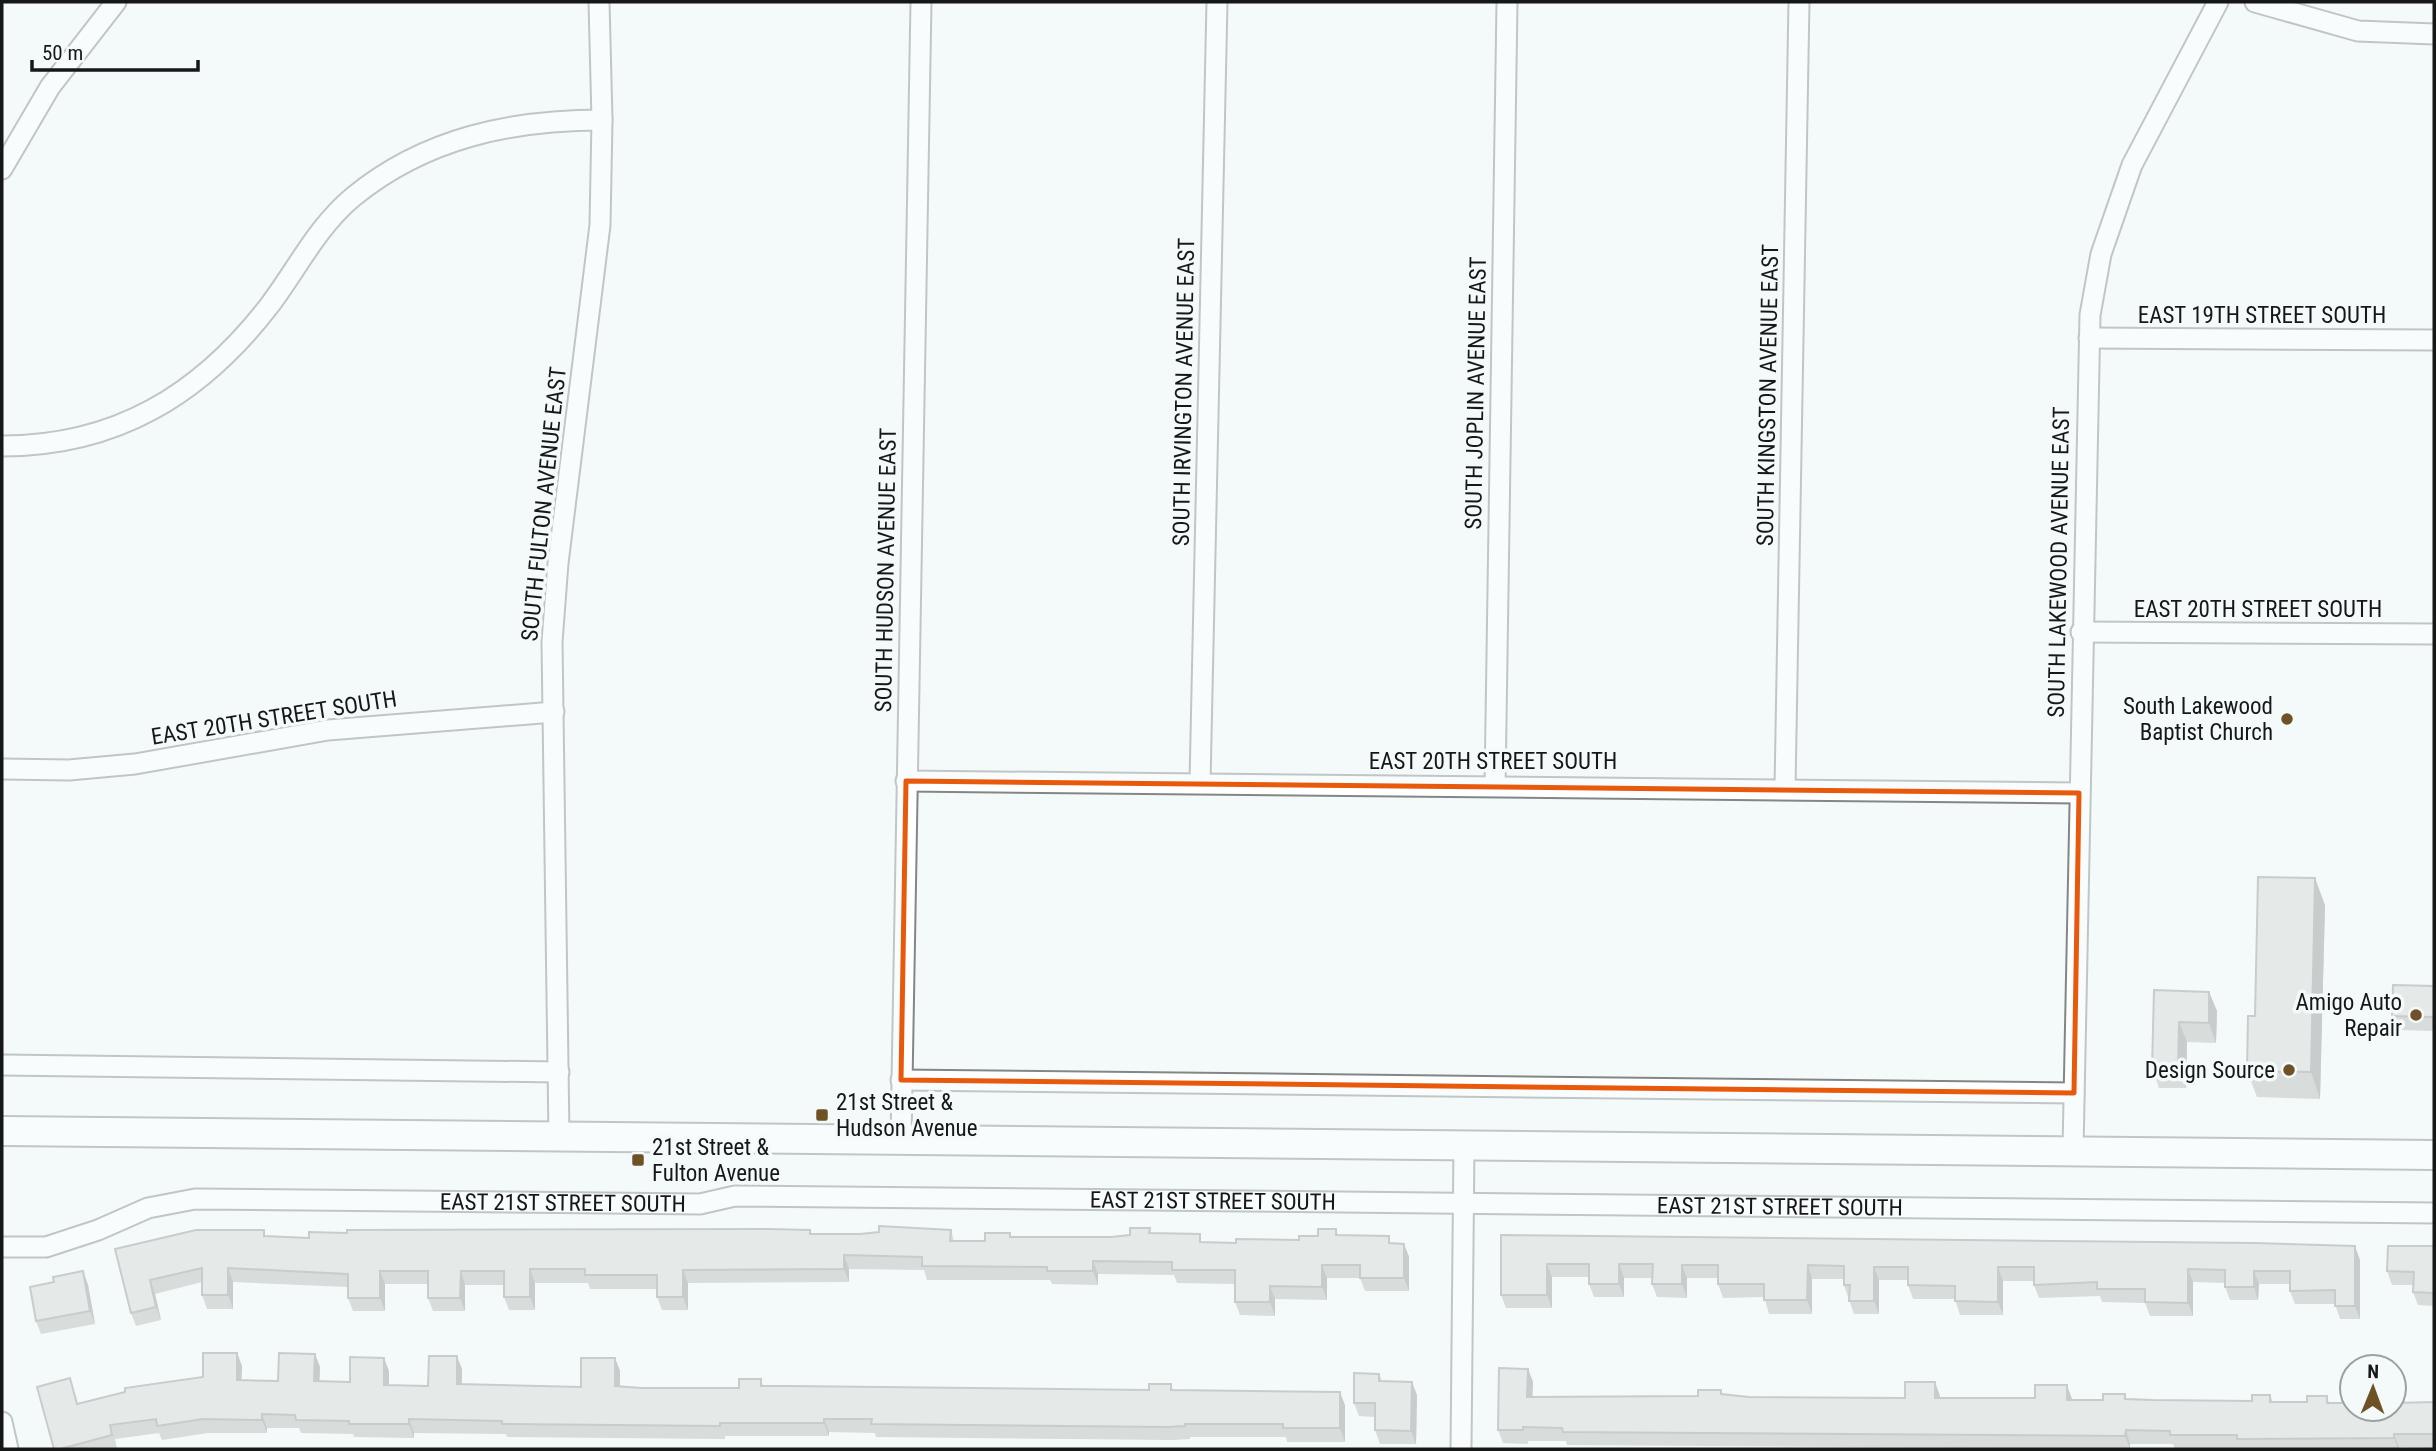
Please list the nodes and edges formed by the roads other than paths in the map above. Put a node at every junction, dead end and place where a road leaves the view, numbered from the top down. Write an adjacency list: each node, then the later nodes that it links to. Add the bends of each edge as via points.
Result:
1 (116, 2): 11 (street, via 50,87)
2 (599, 2): 10 (street, SOUTH FULTON AVENUE EAST)
3 (921, 2): 19 (street, SOUTH HUDSON AVENUE EAST)
4 (1217, 2): 20 (street, SOUTH IRVINGTON AVENUE EAST)
5 (1507, 2): 21 (street, SOUTH JOPLIN AVENUE EAST)
6 (1799, 2): 22 (street, SOUTH KINGSTON AVENUE EAST)
7 (2218, 2): 12 (street, SOUTH LAKEWOOD AVENUE EAST, via 2132,164 2101,254)
8 (2255, 2): 9 (street, via 2358,31)
9 (2434, 34)
10 (602, 120): 14 (street, via 548,121 484,131 432,148 386,172 351,199 306,248 270,304 237,342 173,400 142,416 71,440); 17 (street, SOUTH FULTON AVENUE EAST, via 600,225 558,563 552,642)
11 (2, 169)
12 (2089, 338): 13 (street, EAST 19TH STREET SOUTH); 15 (street, SOUTH LAKEWOOD AVENUE EAST)
13 (2434, 340)
14 (2, 446)
15 (2081, 632): 16 (street, EAST 20TH STREET SOUTH); 23 (street, SOUTH LAKEWOOD AVENUE EAST)
16 (2434, 634)
17 (554, 712): 18 (street, EAST 20TH STREET SOUTH, via 328,730 135,764 69,770); 25 (street, SOUTH FULTON AVENUE EAST)
18 (2, 769)
19 (906, 780): 20 (street, EAST 20TH STREET SOUTH); 26 (street, SOUTH HUDSON AVENUE EAST)
20 (1200, 783): 21 (street, EAST 20TH STREET SOUTH)
21 (1494, 786): 22 (street, EAST 20TH STREET SOUTH)
22 (1785, 788): 23 (street, EAST 20TH STREET SOUTH)
23 (2080, 793): 27 (street, SOUTH LAKEWOOD AVENUE EAST)
24 (2, 1065): 25 (street)
25 (559, 1072): 29 (street, SOUTH FULTON AVENUE EAST)
26 (901, 1080): 27 (street); 30 (street, SOUTH HUDSON AVENUE EAST)
27 (2074, 1093): 32 (street, SOUTH LAKEWOOD AVENUE EAST)
28 (2, 1131): 29 (main road)
29 (559, 1137): 30 (main road)
30 (901, 1140): 31 (main road)
31 (1464, 1145): 32 (main road); 34 (street)
32 (2073, 1150): 33 (main road)
33 (2434, 1155)
34 (1463, 1203): 35 (street, EAST 21ST STREET SOUTH); 36 (street, EAST 21ST STREET SOUTH, via 748,1196 700,1204 195,1199 148,1208 46,1247); 39 (street)
35 (2434, 1213)
36 (2, 1247)
37 (2, 1422): 38 (street)
38 (8, 1449)
39 (1461, 1449)

